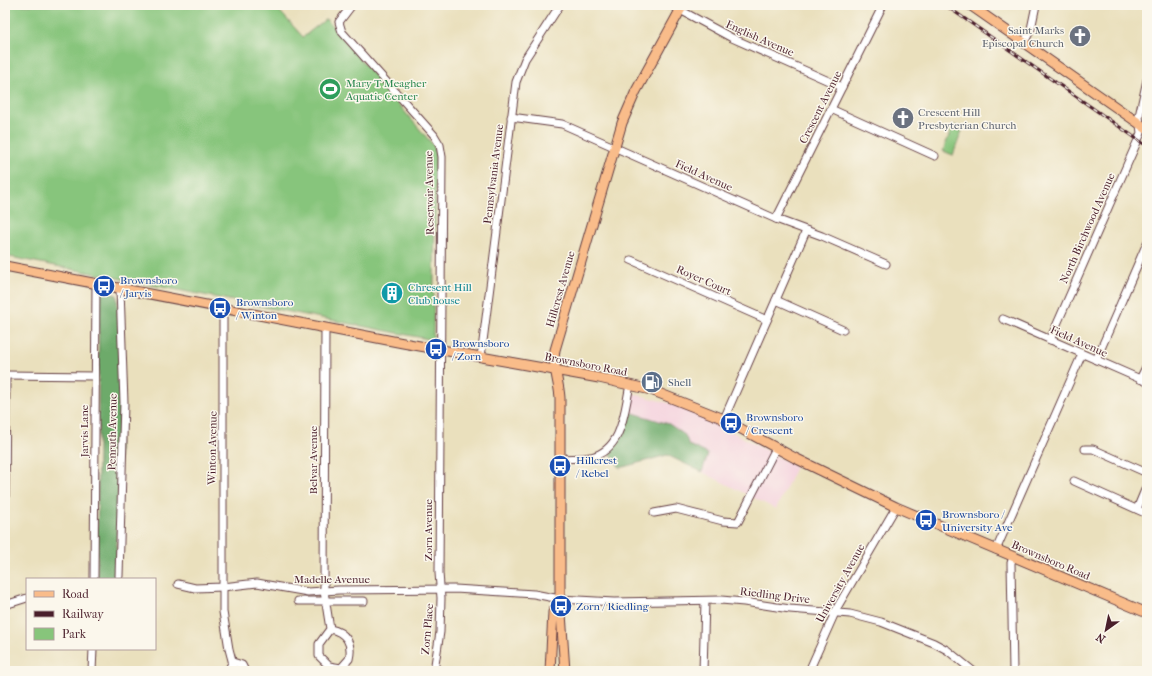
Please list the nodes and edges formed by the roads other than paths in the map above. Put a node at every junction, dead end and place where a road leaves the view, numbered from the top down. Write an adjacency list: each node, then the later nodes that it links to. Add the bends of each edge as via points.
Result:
1 (352, 5): 31 (street, Reservoir Avenue, via 339,22 342,32 434,135 440,145)
2 (560, 5): 12 (street, Pennsylvania Avenue, via 520,69)
3 (671, 5): 7 (street, English Avenue)
4 (883, 5): 10 (street, Crescent Avenue)
5 (970, 5): 8 (main road)
6 (1036, 5): 8 (street, via 1031,29)
7 (681, 7): 10 (street, English Avenue, via 732,38); 14 (main road, Hillcrest Avenue, via 630,104)
8 (1024, 43): 13 (main road)
9 (1147, 80): 13 (street, North Birchwood Avenue, via 1139,116)
10 (842, 86): 11 (street, Crescent Avenue)
11 (831, 109): 15 (street); 16 (street, Crescent Avenue)
12 (511, 117): 14 (street, Field Avenue, via 562,124); 33 (street, Pennsylvania Avenue)
13 (1144, 127): 30 (street, North Birchwood Avenue)
14 (615, 148): 16 (street, Field Avenue); 36 (main road, Hillcrest Avenue, via 555,350)
15 (935, 156)
16 (776, 219): 17 (street, Field Avenue)
17 (806, 231): 20 (street, Field Avenue); 24 (street)
18 (1147, 243): 34 (street)
19 (631, 260): 27 (street, Royer Court)
20 (886, 264)
21 (5, 266): 22 (main road, Brownsboro Road)
22 (96, 284): 23 (main road, Brownsboro Road); 38 (street, Jarvis Lane)
23 (120, 289): 25 (main road, Brownsboro Road); 55 (street, Penruth Avenue, via 124,403)
24 (776, 300): 27 (street); 29 (street)
25 (223, 308): 28 (main road, Brownsboro Road); 58 (street, Winton Avenue)
26 (1003, 319): 30 (street, Field Avenue)
27 (767, 320): 41 (street)
28 (325, 328): 31 (main road, Brownsboro Road); 60 (street, Belvar Avenue)
29 (842, 330)
30 (1050, 340): 32 (street, Field Avenue)
31 (440, 350): 33 (main road, Brownsboro Road); 59 (street, Zorn Avenue)
32 (1082, 354): 34 (street, Field Avenue); 53 (street)
33 (481, 357): 36 (main road, Brownsboro Road)
34 (1096, 360): 39 (street, Field Avenue)
35 (1147, 364): 39 (street)
36 (555, 370): 40 (main road, Brownsboro Road); 44 (main road, Hillcrest Avenue, via 560,398)
37 (5, 375): 38 (street); 50 (street)
38 (95, 376): 56 (street, Jarvis Lane)
39 (1144, 381)
40 (630, 385): 41 (main road, Brownsboro Road, via 665,395); 44 (street, via 621,428 610,448 593,456)
41 (724, 419): 42 (main road, Brownsboro Road)
42 (776, 448): 48 (main road, Brownsboro Road); 51 (street, via 738,522 722,521 676,509)
43 (1085, 449): 45 (street, via 1093,449)
44 (560, 459): 62 (main road, Hillcrest Avenue)
45 (1147, 473)
46 (1074, 481): 49 (street)
47 (1147, 485): 49 (street)
48 (896, 507): 53 (main road, Brownsboro Road); 70 (street, University Avenue)
49 (1137, 509): 52 (street)
50 (5, 512)
51 (654, 513)
52 (1147, 514)
53 (996, 550): 54 (main road, Brownsboro Road)
54 (1013, 557): 69 (main road, Brownsboro Road); 84 (street)
55 (119, 576)
56 (94, 578)
57 (178, 584): 58 (street, Madelle Avenue, via 195,588)
58 (223, 588): 60 (street, Madelle Avenue, via 257,583 298,592); 74 (street, Winton Avenue, via 224,626)
59 (440, 589): 60 (street, Madelle Avenue); 62 (street, via 534,594); 78 (street, Zorn Place, via 440,632)
60 (324, 591): 64 (street, Belvar Avenue)
61 (26, 598): 67 (street)
62 (560, 599): 66 (street, Riedling Drive, via 621,602); 79 (main road, via 553,612); 80 (main road)
63 (298, 601): 64 (street)
64 (325, 601): 65 (street); 72 (street, Belvar Avenue)
65 (364, 601)
66 (705, 601): 68 (street, Riedling Drive, via 725,600); 81 (street)
67 (5, 605)
68 (816, 612): 70 (street, Riedling Drive); 71 (street)
69 (1147, 613)
70 (834, 614): 71 (street, University Avenue); 83 (street, Riedling Drive, via 850,614 872,619 918,636 947,650)
71 (828, 627): 82 (street, University Avenue)
72 (330, 629): 72 (street, via 345,635 349,642 349,659 341,668 333,667 319,656 319,644)
73 (92, 650): 75 (street)
74 (233, 664): 76 (street); 77 (street, via 242,665)
75 (92, 671)
76 (228, 671)
77 (245, 671)
78 (434, 671)
79 (550, 671)
80 (565, 671)
81 (703, 671)
82 (809, 671)
83 (973, 671)
84 (1013, 671)

